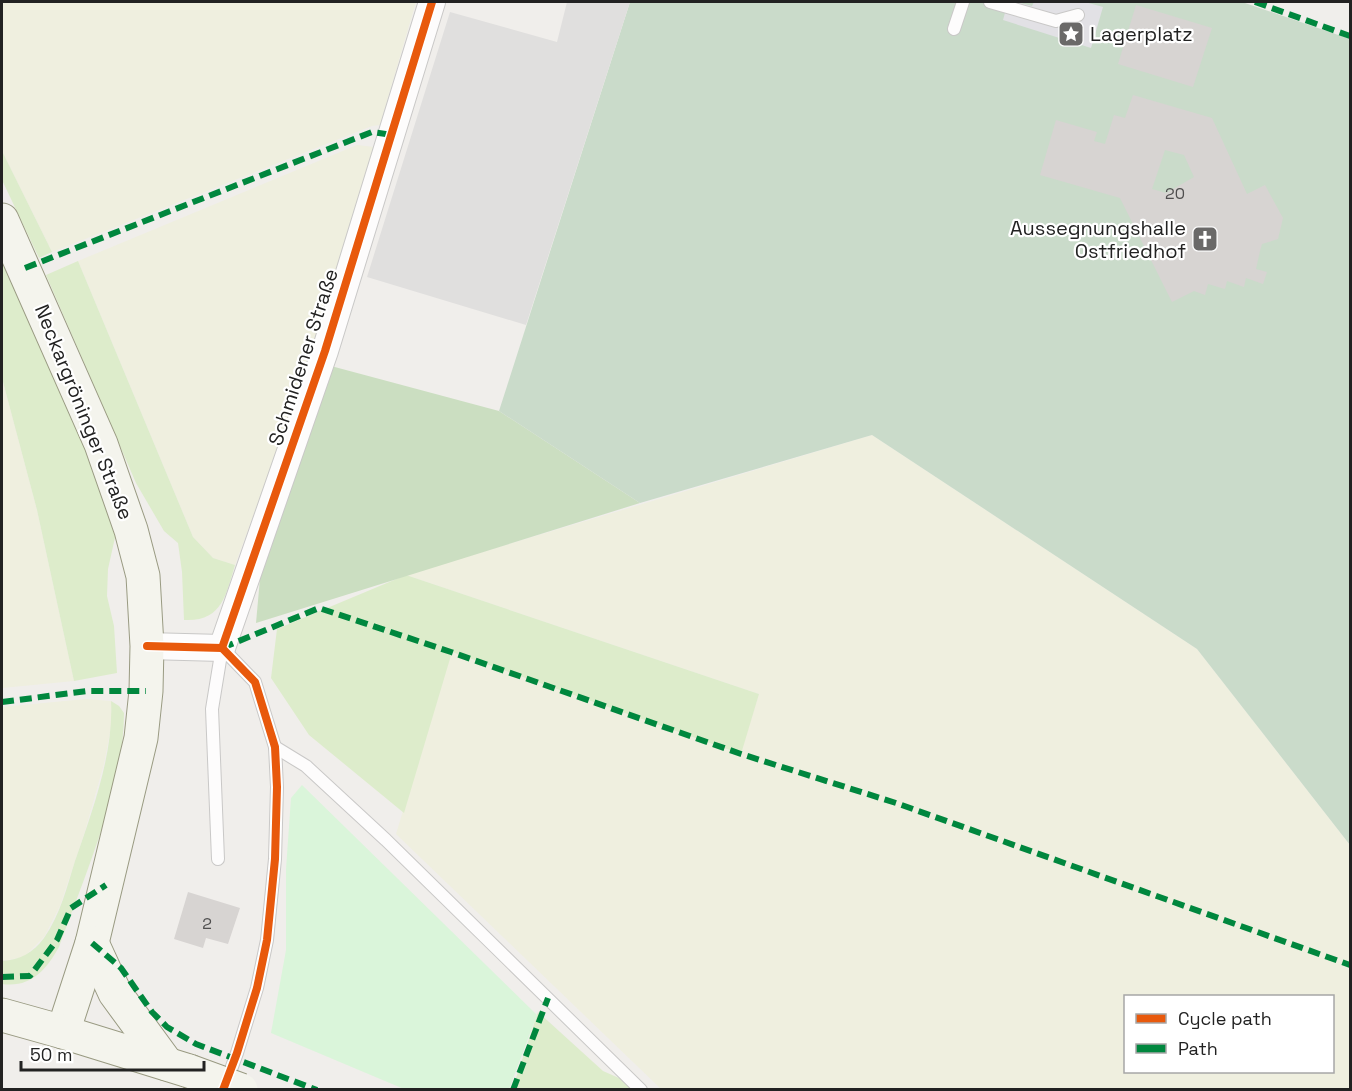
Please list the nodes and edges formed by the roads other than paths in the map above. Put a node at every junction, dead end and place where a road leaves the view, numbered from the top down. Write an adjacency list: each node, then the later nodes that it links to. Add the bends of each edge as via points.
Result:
1 (432, 2): 8 (street, Schmidener Straße, via 325,351)
2 (963, 2): 5 (lane)
3 (990, 2): 4 (lane, via 1056,21)
4 (1077, 15)
5 (954, 28)
6 (2, 220): 7 (main road, Neckargröninger Straße, via 102,444 142,573)
7 (147, 646): 8 (street); 11 (main road, Neckargröninger Straße, via 141,738)
8 (222, 648): 9 (lane, via 255,682); 10 (lane, via 212,709)
9 (275, 747): 15 (lane, via 275,859 267,940 258,988); 17 (lane, via 306,766 386,840)
10 (218, 859)
11 (92, 944): 13 (main road, Neckargröninger Straße); 14 (main road, via 115,993)
12 (2, 1015): 13 (main road)
13 (63, 1032): 14 (main road)
14 (178, 1068): 16 (main road, bridge)
15 (223, 1089)
16 (241, 1089)
17 (641, 1089)

